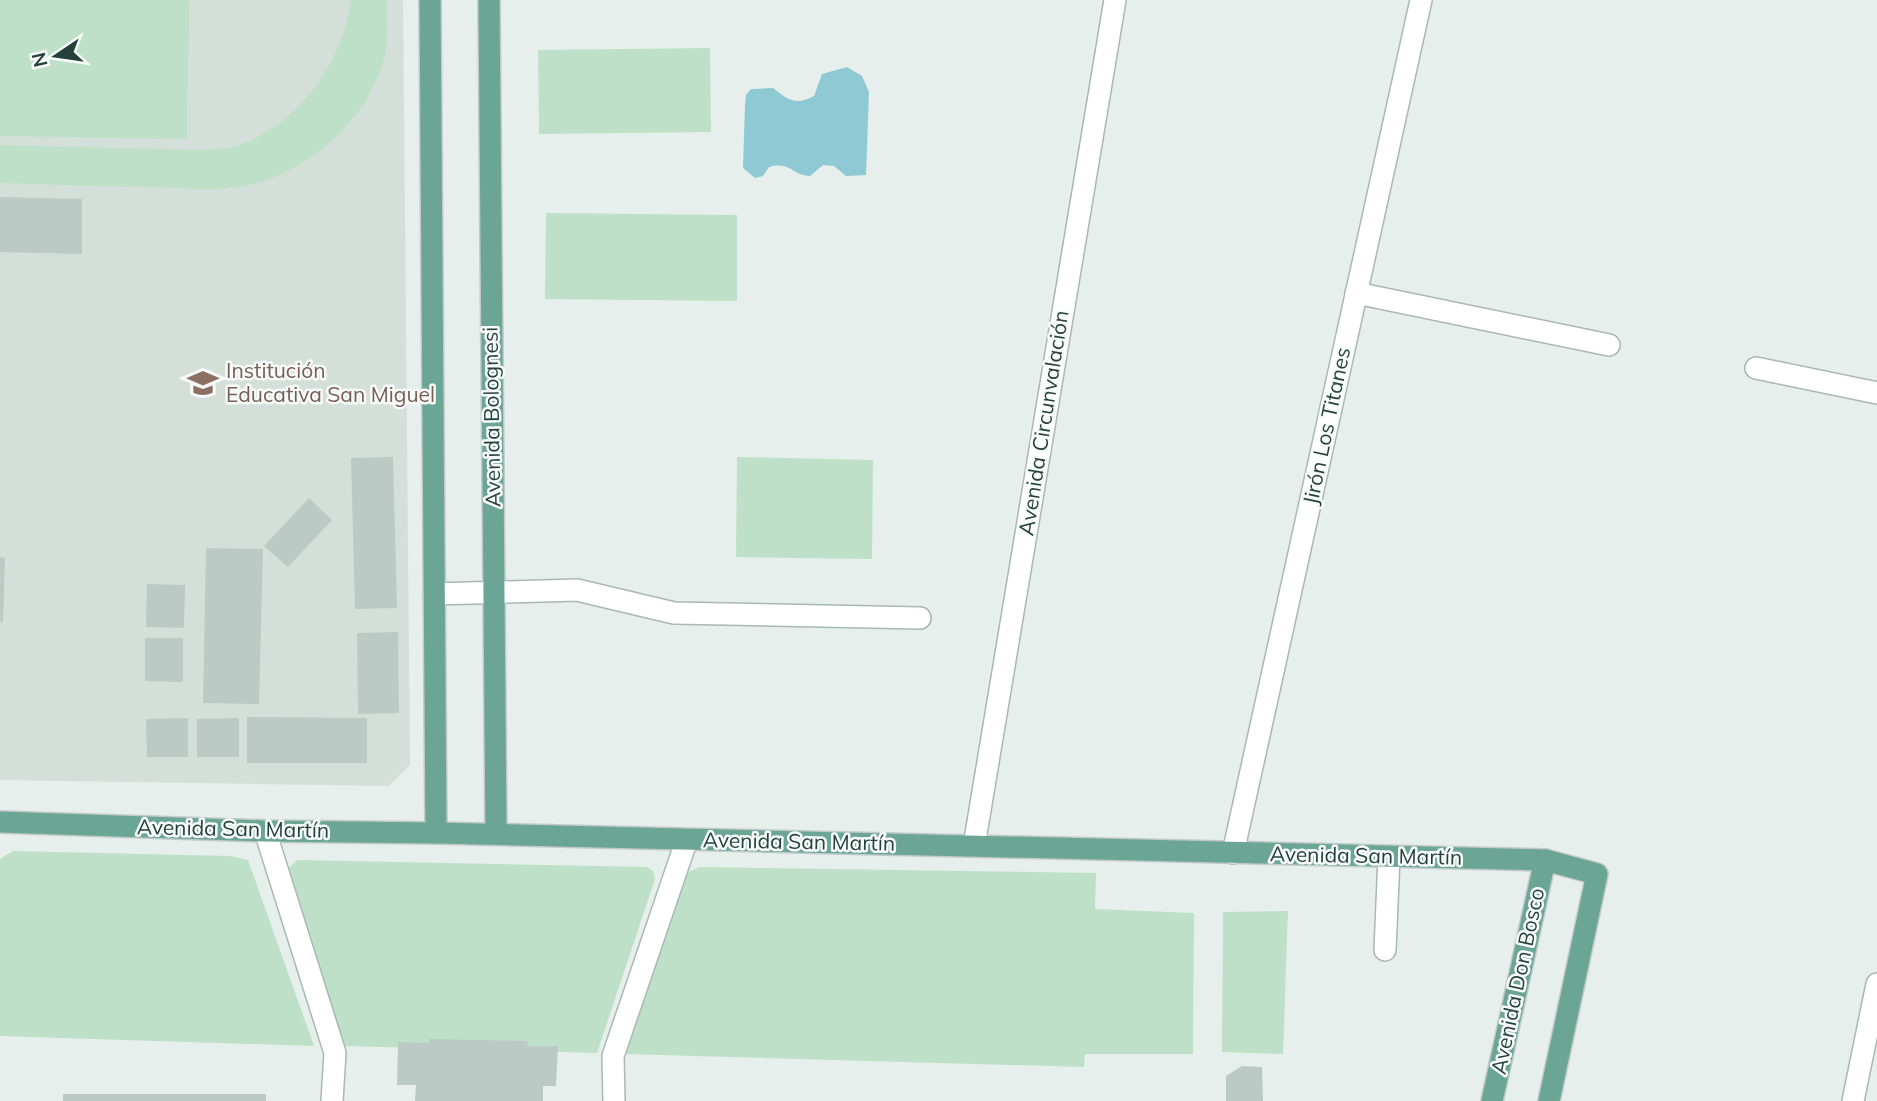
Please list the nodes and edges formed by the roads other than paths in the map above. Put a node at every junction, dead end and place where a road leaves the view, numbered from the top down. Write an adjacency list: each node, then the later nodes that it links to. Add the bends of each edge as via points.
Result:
1 (430, 0): 10 (main road)
2 (489, 0): 9 (main road, Avenida Bolognesi)
3 (1115, 0): 17 (street, Avenida Circunvalación)
4 (1421, 0): 5 (street, Jirón Los Titanes)
5 (1356, 293): 6 (street); 18 (street, Jirón Los Titanes)
6 (1609, 345)
7 (1756, 368): 8 (street)
8 (1877, 394)
9 (494, 592): 10 (street); 11 (street, via 577,590 674,613); 15 (main road, Avenida Bolognesi)
10 (434, 594): 14 (main road)
11 (920, 618)
12 (0, 822): 13 (main road, Avenida San Martín)
13 (265, 831): 14 (main road, Avenida San Martín); 23 (street, via 335,1053)
14 (436, 833): 15 (main road, Avenida San Martín)
15 (496, 834): 16 (main road, Avenida San Martín)
16 (687, 839): 17 (main road, Avenida San Martín); 24 (street, via 614,1056)
17 (974, 846): 18 (main road, Avenida San Martín)
18 (1233, 853): 19 (main road, Avenida San Martín)
19 (1389, 857): 20 (main road, Avenida San Martín); 21 (street)
20 (1545, 860): 25 (main road, Avenida Don Bosco); 26 (main road, Avenida San Martín, via 1597,874)
21 (1385, 950)
22 (1877, 985): 27 (street)
23 (332, 1101)
24 (614, 1101)
25 (1492, 1101)
26 (1549, 1101)
27 (1853, 1101)

